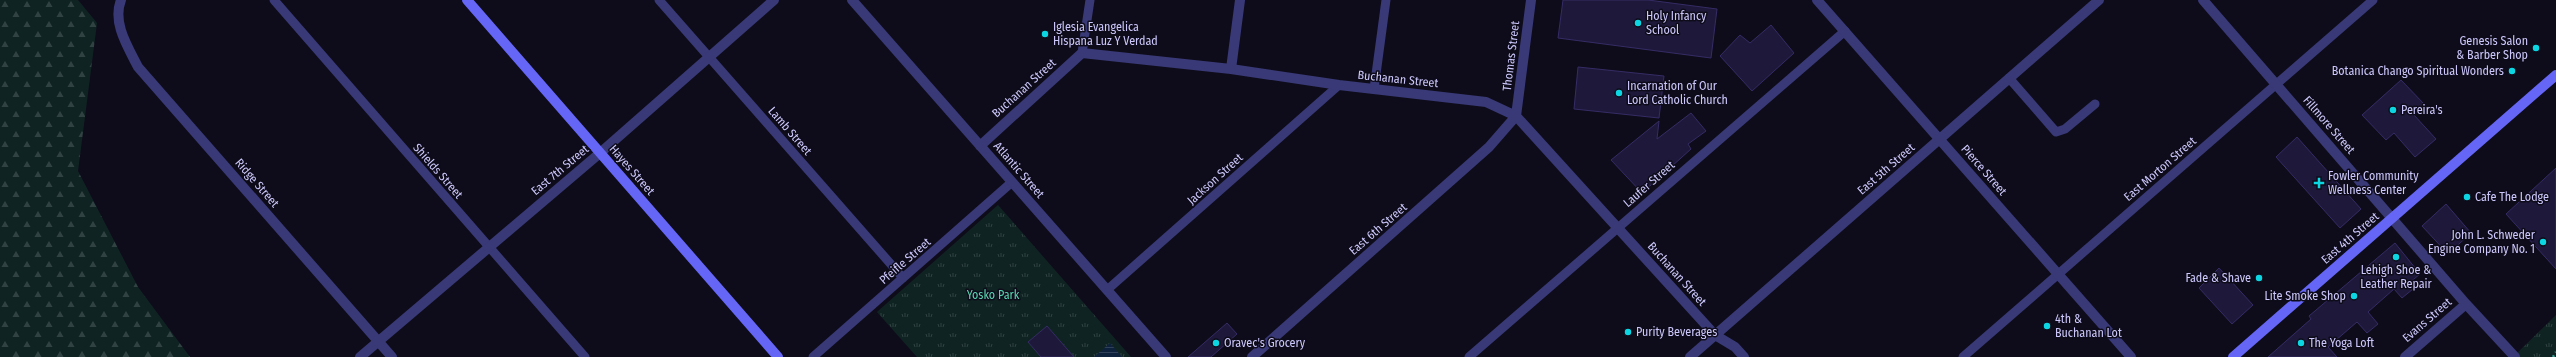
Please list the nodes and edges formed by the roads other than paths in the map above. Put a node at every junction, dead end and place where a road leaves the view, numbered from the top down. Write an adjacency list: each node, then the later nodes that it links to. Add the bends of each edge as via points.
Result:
1 (121, 0): 38 (street, Ridge Street, via 118,16 123,38 138,67)
2 (274, 0): 32 (lane, Shields Street)
3 (466, 0): 28 (street, Hayes Street)
4 (659, 0): 17 (lane, Lamb Street)
5 (774, 0): 17 (street, East 7th Street)
6 (852, 0): 27 (street, Atlantic Street)
7 (1090, 0): 16 (lane)
8 (1240, 0): 18 (street)
9 (1386, 0): 23 (lane)
10 (1531, 0): 25 (street, Thomas Street)
11 (1818, 0): 15 (street, Pierce Street)
12 (2099, 0): 20 (street, East 5th Street)
13 (2203, 0): 22 (street, Fillmore Street)
14 (2373, 0): 22 (lane, East Morton Street)
15 (1845, 31): 26 (street, Pierce Street); 31 (lane, Laufer Street)
16 (1082, 53): 18 (street, Buchanan Street); 27 (street, Buchanan Street)
17 (709, 57): 28 (street, East 7th Street); 34 (lane, Lamb Street)
18 (1231, 69): 21 (street, Buchanan Street)
19 (2556, 75): 30 (street, East 4th Street)
20 (2009, 78): 24 (lane, via 2056,132 2065,129); 26 (street, East 5th Street)
21 (1339, 85): 23 (street, Buchanan Street); 35 (lane, Jackson Street)
22 (2276, 85): 30 (street, Fillmore Street); 33 (lane, East Morton Street)
23 (1374, 89): 25 (street, Buchanan Street, via 1486,102)
24 (2095, 104)
25 (1516, 116): 31 (street, Buchanan Street); 45 (street, East 6th Street, via 1489,148)
26 (1940, 139): 33 (street, Pierce Street); 37 (street, East 5th Street)
27 (980, 146): 29 (street, Atlantic Street)
28 (600, 153): 32 (street, East 7th Street); 42 (street, Hayes Street)
29 (1012, 182): 34 (lane, Pfeifle Street); 35 (street, Atlantic Street)
30 (2392, 218): 36 (street, Fillmore Street); 51 (street, East 4th Street)
31 (1617, 227): 37 (street, Buchanan Street); 46 (lane, Laufer Street)
32 (488, 247): 38 (street, East 7th Street); 41 (lane, Shields Street)
33 (2058, 274): 49 (lane, East Morton Street); 50 (street, Pierce Street)
34 (903, 278): 43 (lane, Pfeifle Street)
35 (1107, 290): 44 (street, Atlantic Street)
36 (2466, 304): 52 (street, Evans Street); 53 (street, Fillmore Street)
37 (1715, 335): 47 (street, East 5th Street); 48 (street, Buchanan Street, via 1735,347)
38 (378, 342): 39 (street, East 7th Street); 40 (street, Ridge Street)
39 (360, 357)
40 (392, 357)
41 (585, 357)
42 (778, 357)
43 (813, 357)
44 (1166, 357)
45 (1252, 357)
46 (1469, 357)
47 (1690, 357)
48 (1744, 357)
49 (1963, 357)
50 (2131, 357)
51 (2233, 357)
52 (2405, 357)
53 (2515, 357)

